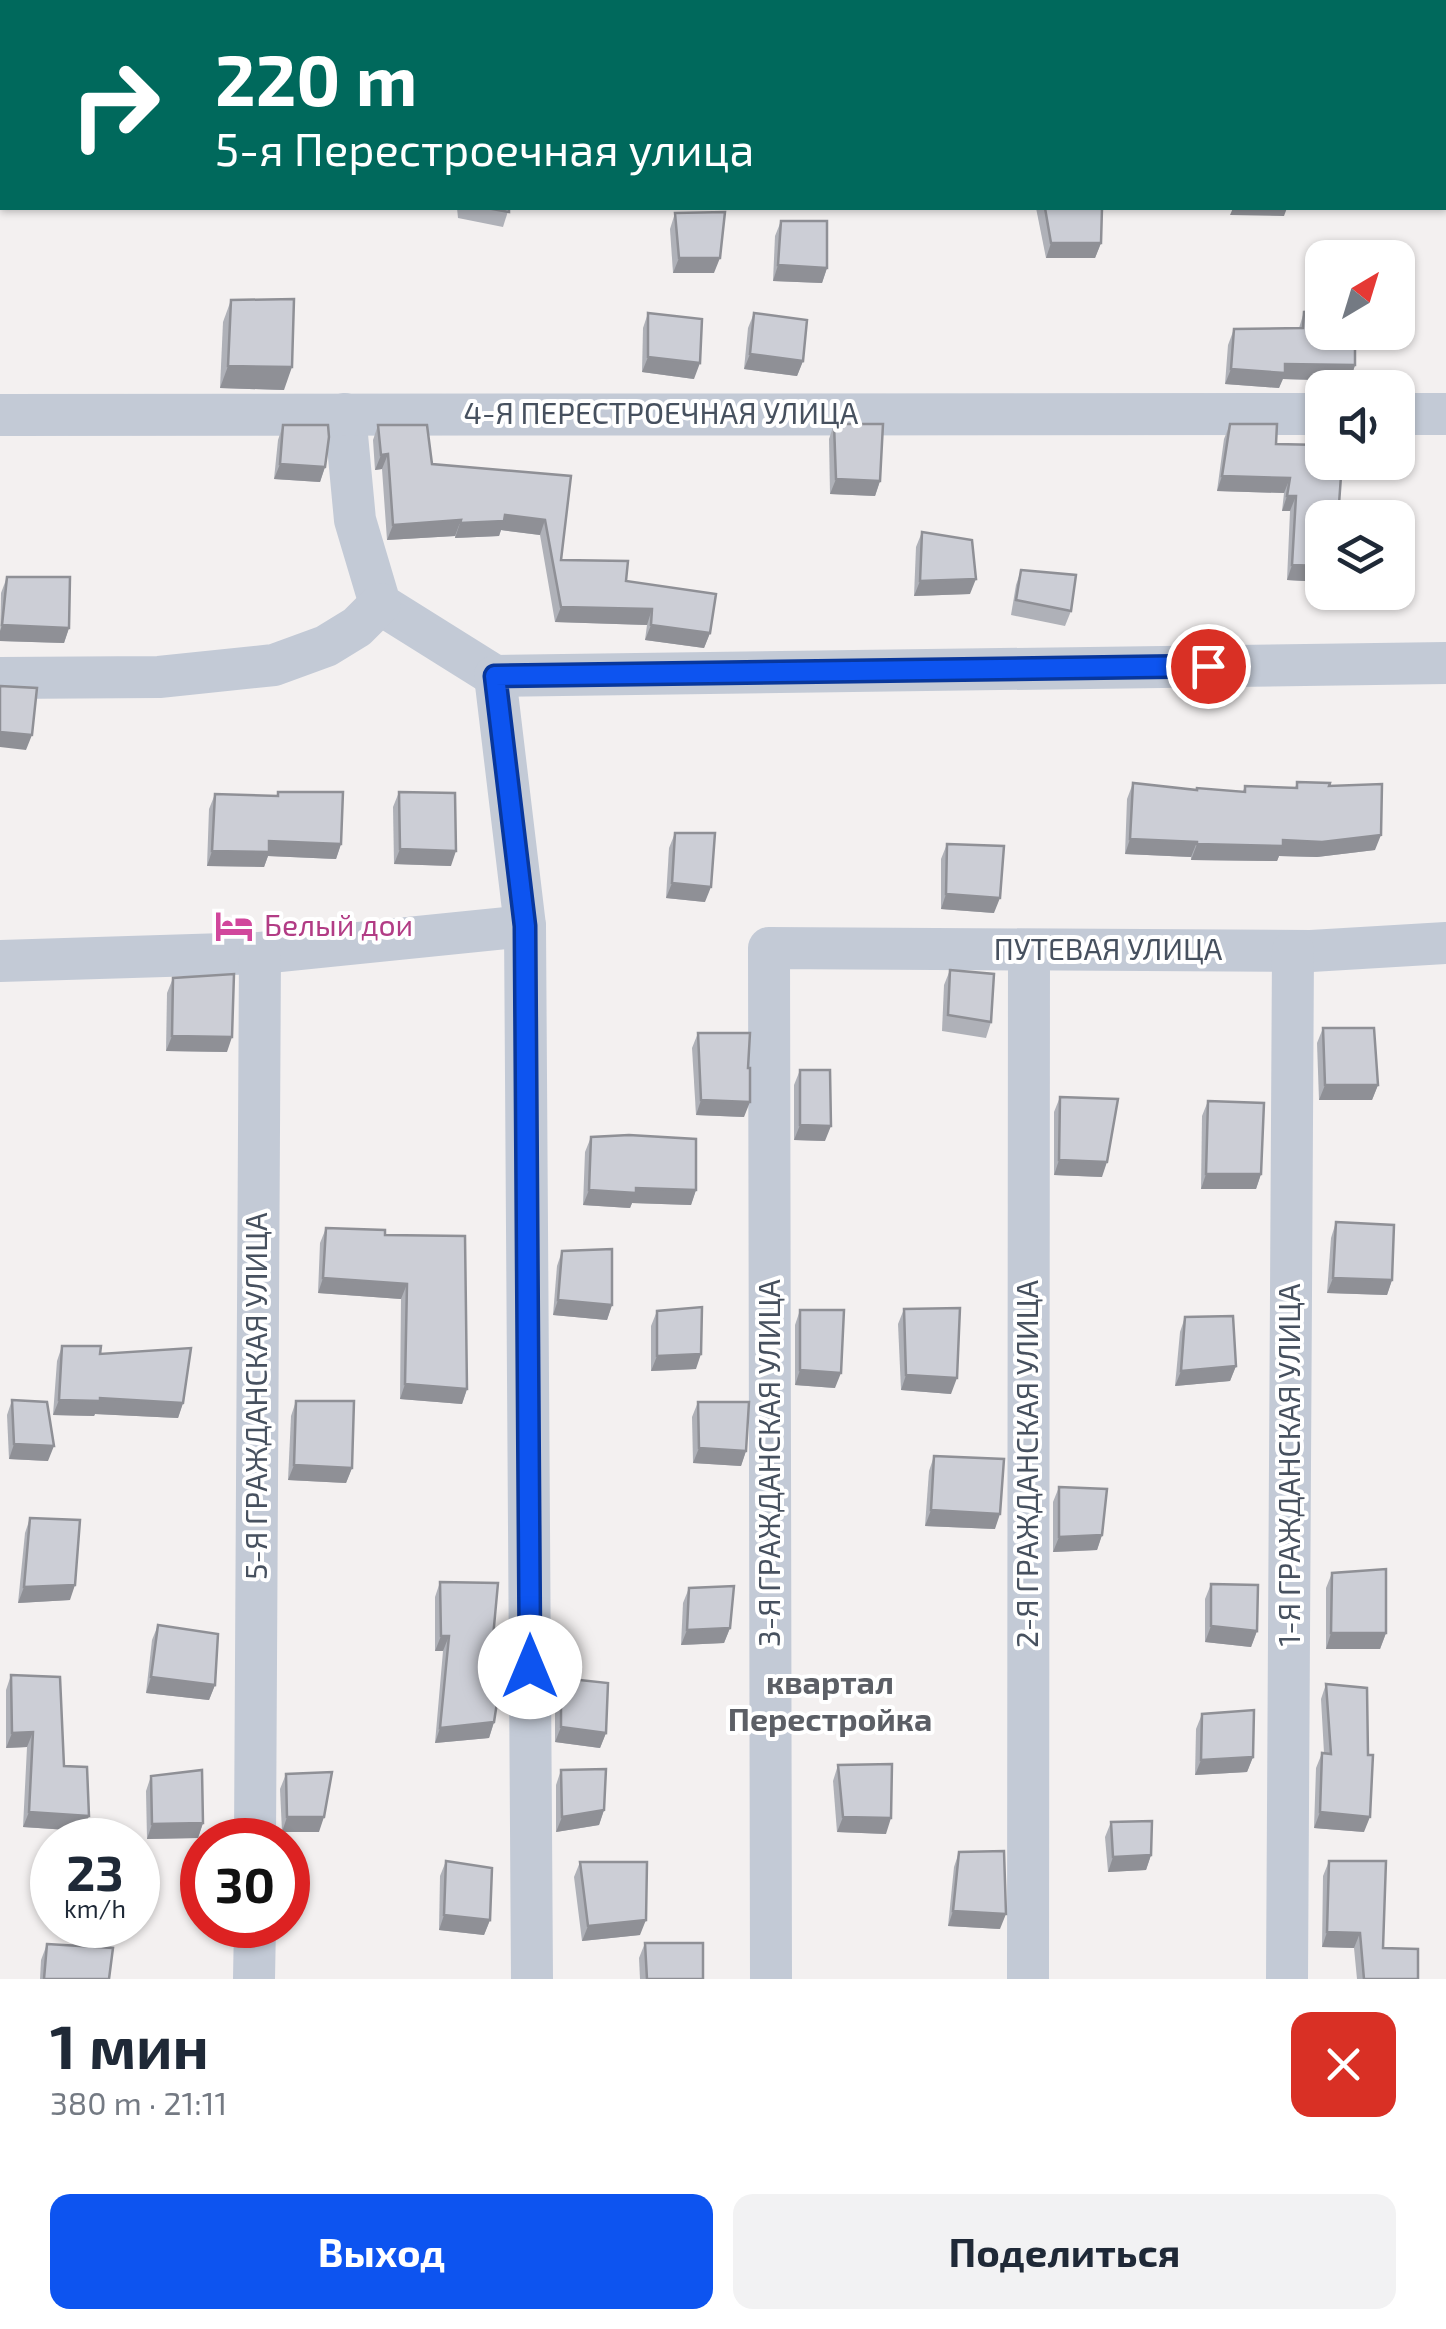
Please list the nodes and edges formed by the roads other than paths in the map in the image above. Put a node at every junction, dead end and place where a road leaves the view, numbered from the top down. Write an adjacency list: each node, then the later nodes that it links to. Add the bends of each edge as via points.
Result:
1 (345, 414): 2 (street, 4-Я ПЕРЕСТРОЕЧНАЯ УЛИЦА); 5 (street, 4-Я ПЕРЕСТРОЕЧНАЯ УЛИЦА); 6 (street, via 354,520)
2 (1305, 414)
3 (1415, 414): 4 (street)
4 (1446, 414)
5 (0, 415)
6 (380, 604): 8 (street); 9 (street, via 326,646 274,665 158,677)
7 (1446, 664): 8 (street)
8 (495, 676): 10 (street)
9 (0, 678)
10 (525, 926): 15 (street); 20 (street)
11 (1446, 943): 14 (street, ПУТЕВАЯ УЛИЦА)
12 (769, 948): 13 (street, ПУТЕВАЯ УЛИЦА); 21 (street, 3-Я ГРАЖДАНСКАЯ УЛИЦА)
13 (1029, 950): 14 (street, ПУТЕВАЯ УЛИЦА); 22 (street, 2-Я ГРАЖДАНСКАЯ УЛИЦА)
14 (1293, 950): 23 (street, 1-Я ГРАЖДАНСКАЯ УЛИЦА)
15 (260, 952): 16 (street); 17 (street, 5-Я ГРАЖДАНСКАЯ УЛИЦА)
16 (0, 960)
17 (255, 1818)
18 (254, 1948): 19 (street)
19 (254, 1979)
20 (532, 1979)
21 (771, 1979)
22 (1028, 1979)
23 (1287, 1979)

